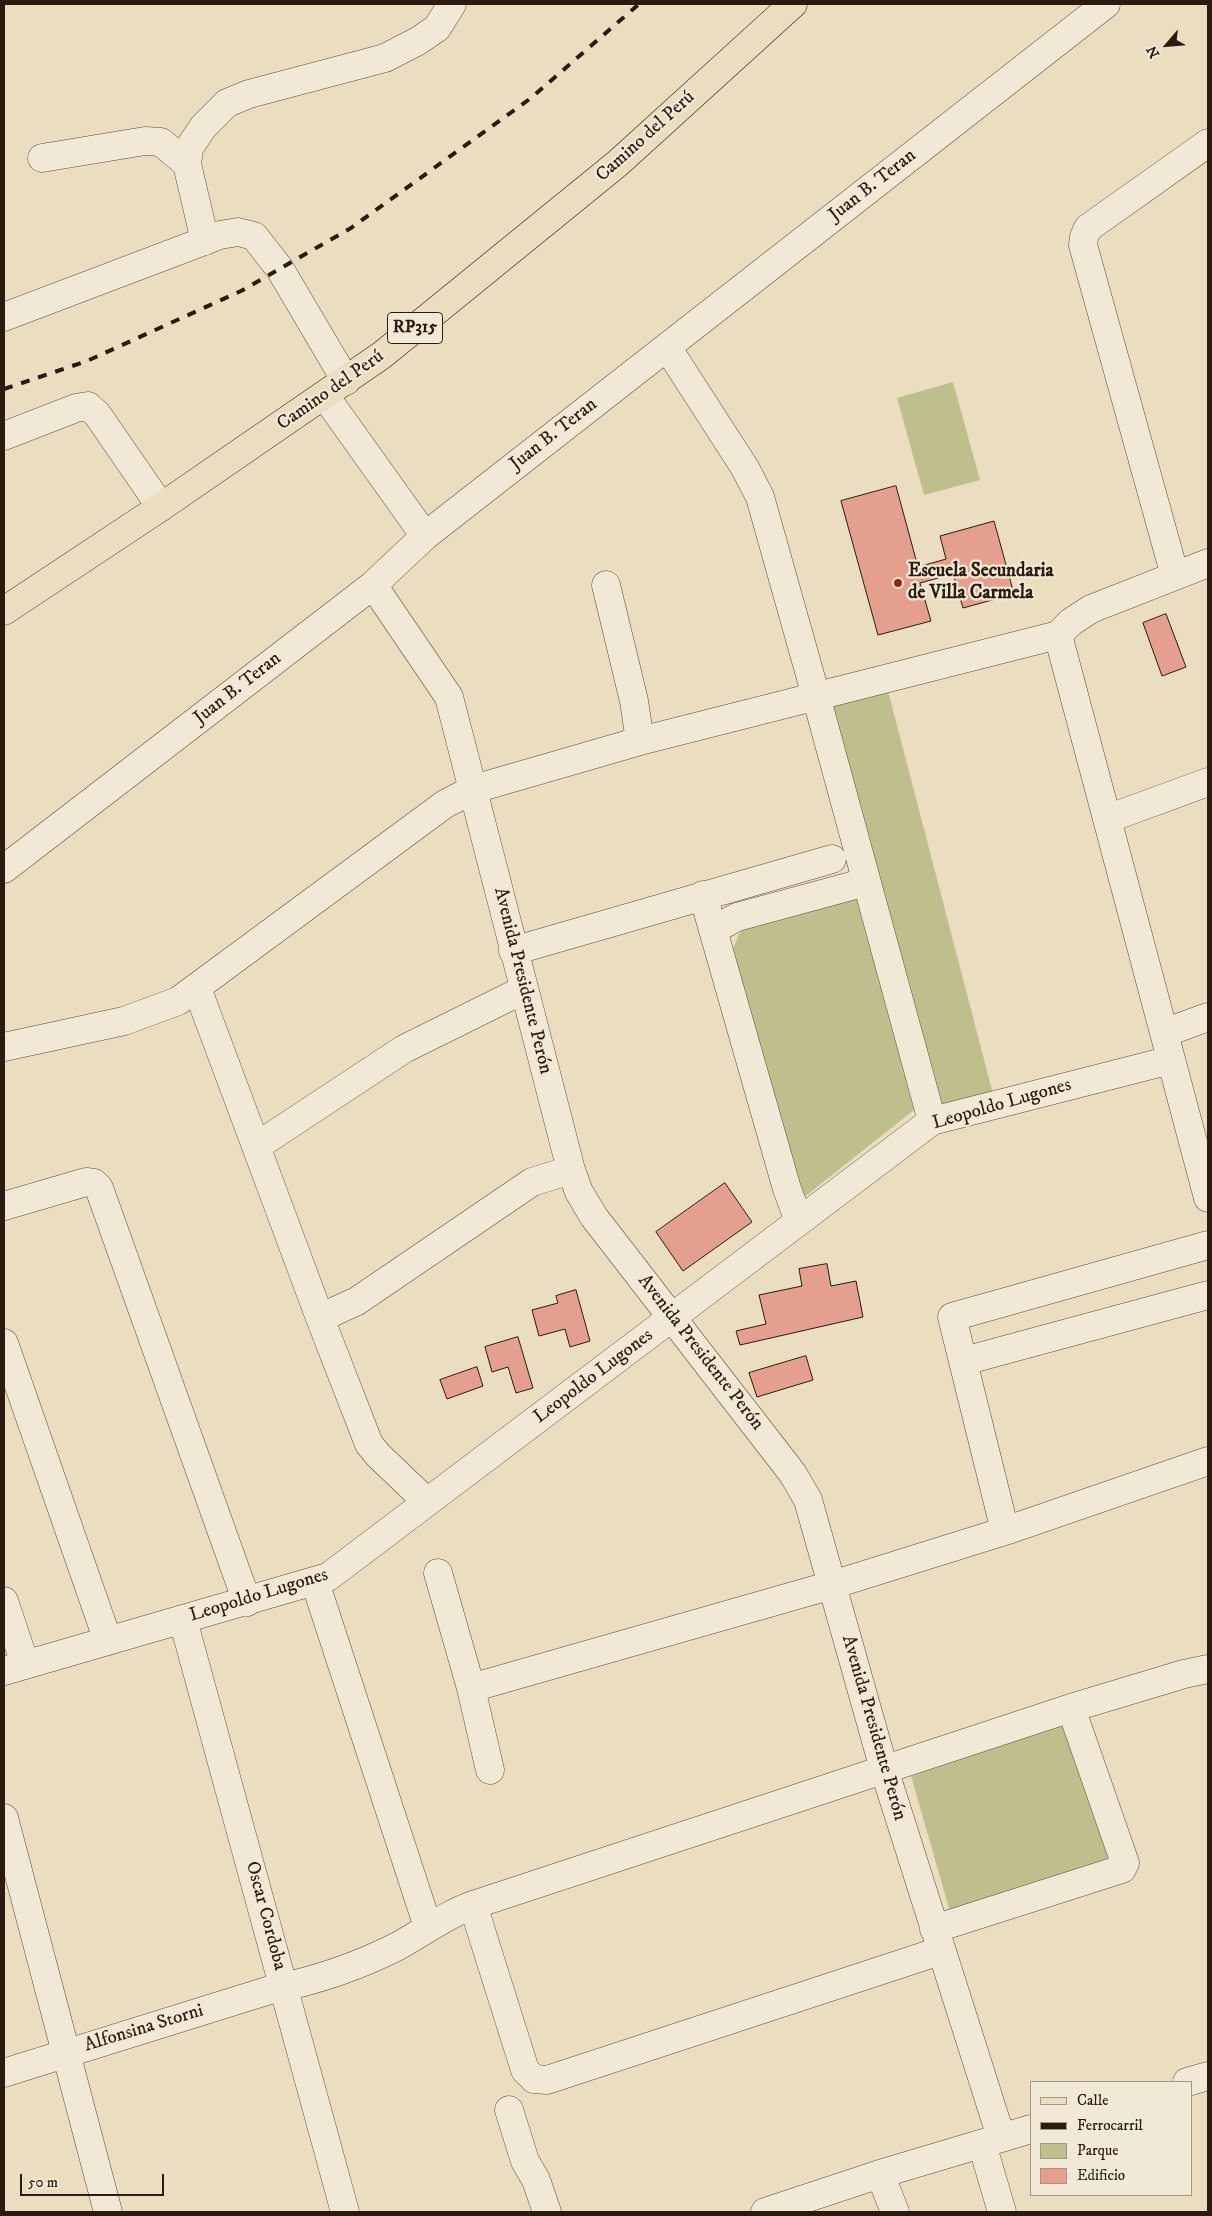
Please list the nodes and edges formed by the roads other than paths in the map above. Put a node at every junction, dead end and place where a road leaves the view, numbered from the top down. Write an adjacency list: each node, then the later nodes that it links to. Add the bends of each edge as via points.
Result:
1 (452, 4): 6 (street, via 436,28 385,58 249,94 227,103 203,127 189,148)
2 (793, 4): 10 (main road, Camino del Perú / RP315, via 618,163 382,355)
3 (1106, 4): 9 (street, Juan B. Teran)
4 (1208, 143): 15 (street, via 1088,228 1083,245)
5 (42, 158): 6 (street, via 145,141 161,142)
6 (187, 164): 7 (street)
7 (205, 241): 8 (street); 10 (street, via 238,232 254,236 280,269)
8 (4, 317)
9 (667, 347): 13 (street, Juan B. Teran); 20 (street, via 745,468 760,497)
10 (336, 388): 12 (main road, Camino del Perú / RP315); 13 (street)
11 (4, 436): 12 (street, via 88,406 97,414)
12 (161, 507): 18 (main road, Camino del Perú / RP315)
13 (424, 536): 16 (street, Juan B. Teran)
14 (1208, 563): 15 (street)
15 (1175, 576): 19 (street, via 1091,609)
16 (373, 585): 23 (street, Avenida Presidente Perón, via 449,696); 26 (street, Juan B. Teran)
17 (606, 585): 21 (street, via 634,701)
18 (4, 610)
19 (1058, 635): 20 (street); 24 (street)
20 (816, 696): 21 (street); 27 (street)
21 (640, 741): 23 (street)
22 (1208, 782): 24 (street)
23 (474, 789): 30 (street, Avenida Presidente Perón); 31 (street, via 445,804)
24 (1107, 819): 34 (street)
25 (832, 859): 28 (street)
26 (4, 869)
27 (866, 882): 29 (street, via 737,917); 37 (street)
28 (703, 895): 29 (street); 30 (street)
29 (713, 930): 42 (street)
30 (513, 951): 32 (street, Avenida Presidente Perón)
31 (197, 988): 35 (street, via 178,1001 124,1021); 38 (street)
32 (523, 990): 38 (street, via 404,1048); 39 (street, Avenida Presidente Perón)
33 (1208, 1017): 34 (street)
34 (1164, 1033): 36 (street)
35 (4, 1047)
36 (1171, 1060): 37 (street, Leopoldo Lugones); 40 (street)
37 (932, 1121): 42 (street, Leopoldo Lugones)
38 (257, 1146): 45 (street)
39 (570, 1170): 45 (street, via 532,1182 357,1300); 46 (street, Avenida Presidente Perón, via 594,1217)
40 (1208, 1198)
41 (4, 1206): 56 (street, via 86,1182 99,1188)
42 (799, 1221): 46 (street, Leopoldo Lugones)
43 (1208, 1245): 48 (street, via 952,1317)
44 (1208, 1295): 48 (street)
45 (320, 1318): 50 (street, via 369,1444)
46 (673, 1318): 50 (street, Leopoldo Lugones); 54 (street, Avenida Presidente Perón, via 793,1474 808,1500)
47 (4, 1343): 58 (street)
48 (964, 1361): 51 (street)
49 (1208, 1461): 51 (street)
50 (426, 1501): 53 (street, Leopoldo Lugones, via 340,1570)
51 (1005, 1531): 54 (street)
52 (438, 1573): 61 (street)
53 (315, 1582): 56 (street, Leopoldo Lugones); 67 (street)
54 (832, 1585): 61 (street); 63 (street, Avenida Presidente Perón)
55 (4, 1601): 59 (street)
56 (247, 1602): 57 (street, Leopoldo Lugones)
57 (183, 1620): 58 (street, Leopoldo Lugones); 69 (street, Oscar Cordoba)
58 (108, 1641): 59 (street, Leopoldo Lugones)
59 (14, 1668)
60 (1196, 1671): 62 (street, Alfonsina Storni)
61 (471, 1688): 64 (street)
62 (1071, 1708): 63 (street, Alfonsina Storni); 68 (street, via 1125,1862 1122,1869)
63 (884, 1769): 66 (street, Alfonsina Storni); 68 (street, Avenida Presidente Perón)
64 (490, 1770)
65 (4, 1818): 70 (street)
66 (473, 1905): 67 (street, Alfonsina Storni); 68 (street, via 525,2070 534,2079 547,2080)
67 (428, 1927): 69 (street, Alfonsina Storni, via 389,1950 313,1980)
68 (937, 1940): 76 (street, Avenida Presidente Perón)
69 (284, 1987): 70 (street, Alfonsina Storni); 79 (street, Oscar Cordoba)
70 (66, 2053): 71 (street, Alfonsina Storni); 78 (street)
71 (4, 2073)
72 (1208, 2076): 73 (street)
73 (1190, 2081)
74 (509, 2110): 80 (street, via 525,2161 536,2180)
75 (1030, 2129): 76 (street)
76 (992, 2141): 77 (street); 83 (street, Avenida Presidente Perón)
77 (880, 2174): 81 (street); 82 (street)
78 (108, 2212)
79 (345, 2212)
80 (547, 2212)
81 (765, 2212)
82 (895, 2212)
83 (1002, 2212)

